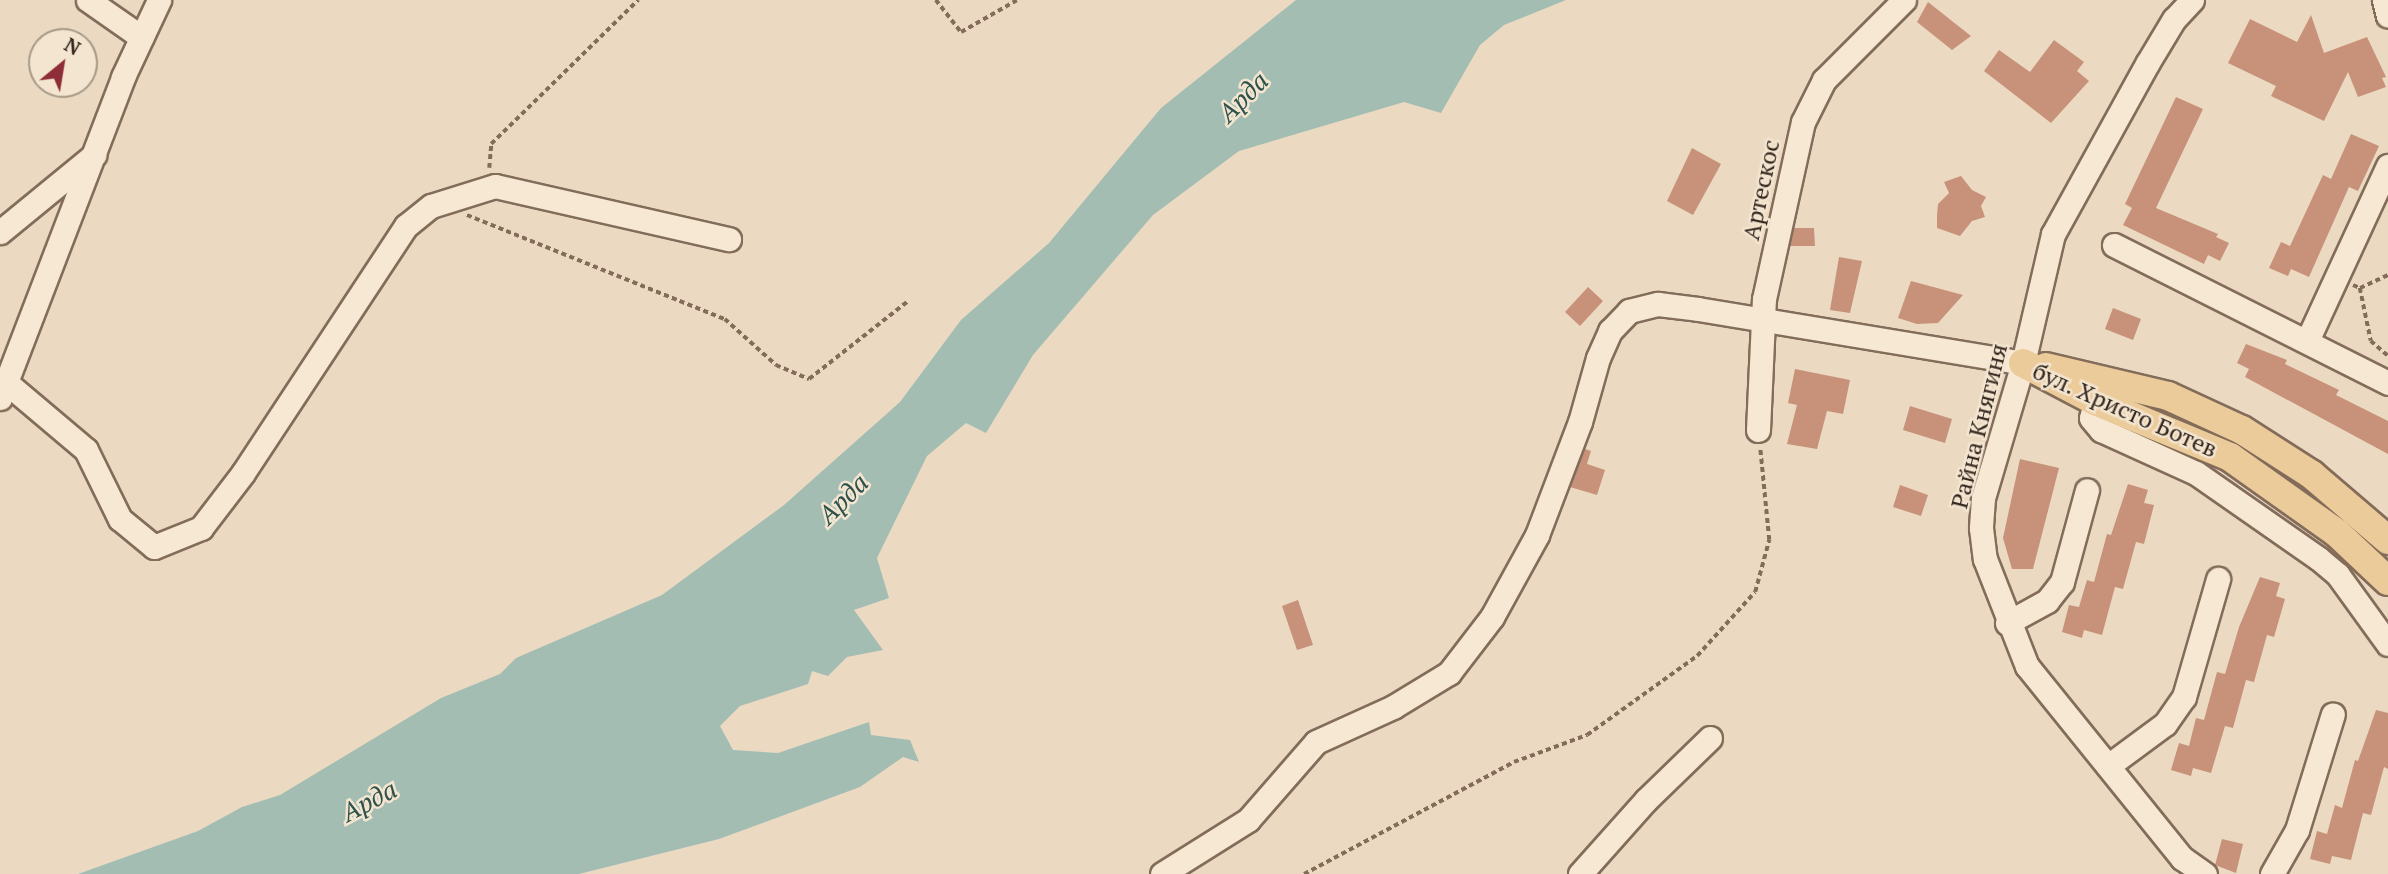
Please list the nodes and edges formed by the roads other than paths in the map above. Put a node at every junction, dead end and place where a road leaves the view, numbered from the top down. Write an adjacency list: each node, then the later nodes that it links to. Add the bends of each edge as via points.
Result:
1 (89, 0): 7 (street)
2 (159, 0): 7 (street)
3 (1904, 0): 13 (street, Артескос, via 1824,80 1803,122)
4 (2192, 0): 15 (street, Райна Княгиня, via 2147,64 2053,234)
5 (2384, 0): 6 (street)
6 (2388, 16)
7 (141, 37): 8 (street)
8 (97, 153): 10 (street); 17 (street)
9 (2388, 166): 14 (street)
10 (0, 232)
11 (729, 239): 17 (street, via 495,186 439,204 406,226 243,473 201,528 176,542 153,547 120,519 86,450)
12 (2114, 245): 14 (street)
13 (1761, 318): 15 (street); 19 (street, Артескос); 29 (street, via 1658,304 1618,319 1598,358 1537,535 1492,617 1449,673 1393,707 1316,742 1248,820)
14 (2307, 341): 16 (street)
15 (2023, 363): 18 (main road, бул. Христо Ботев); 21 (main road, бул. Христо Ботев, via 2087,373 2168,396 2242,430 2312,475); 24 (street, Райна Княгиня, via 1983,498 1981,527 1984,559)
16 (2384, 377)
17 (4, 391)
18 (2095, 401): 23 (main road, бул. Христо Ботев, via 2230,457 2337,533); 25 (street, via 2091,418 2101,430 2207,479 2328,566)
19 (1758, 430)
20 (2087, 490): 24 (street, via 2062,582 2047,601)
21 (2388, 540)
22 (2218, 579): 28 (street, via 2184,697 2165,724)
23 (2388, 581)
24 (2007, 623): 28 (street, Райна Княгиня, via 2027,666)
25 (2388, 644)
26 (2333, 714): 32 (street, via 2298,830)
27 (1710, 738): 30 (street)
28 (2108, 766): 31 (street, Райна Княгиня, via 2182,858)
29 (1162, 874)
30 (1580, 874)
31 (2205, 874)
32 (2272, 874)

